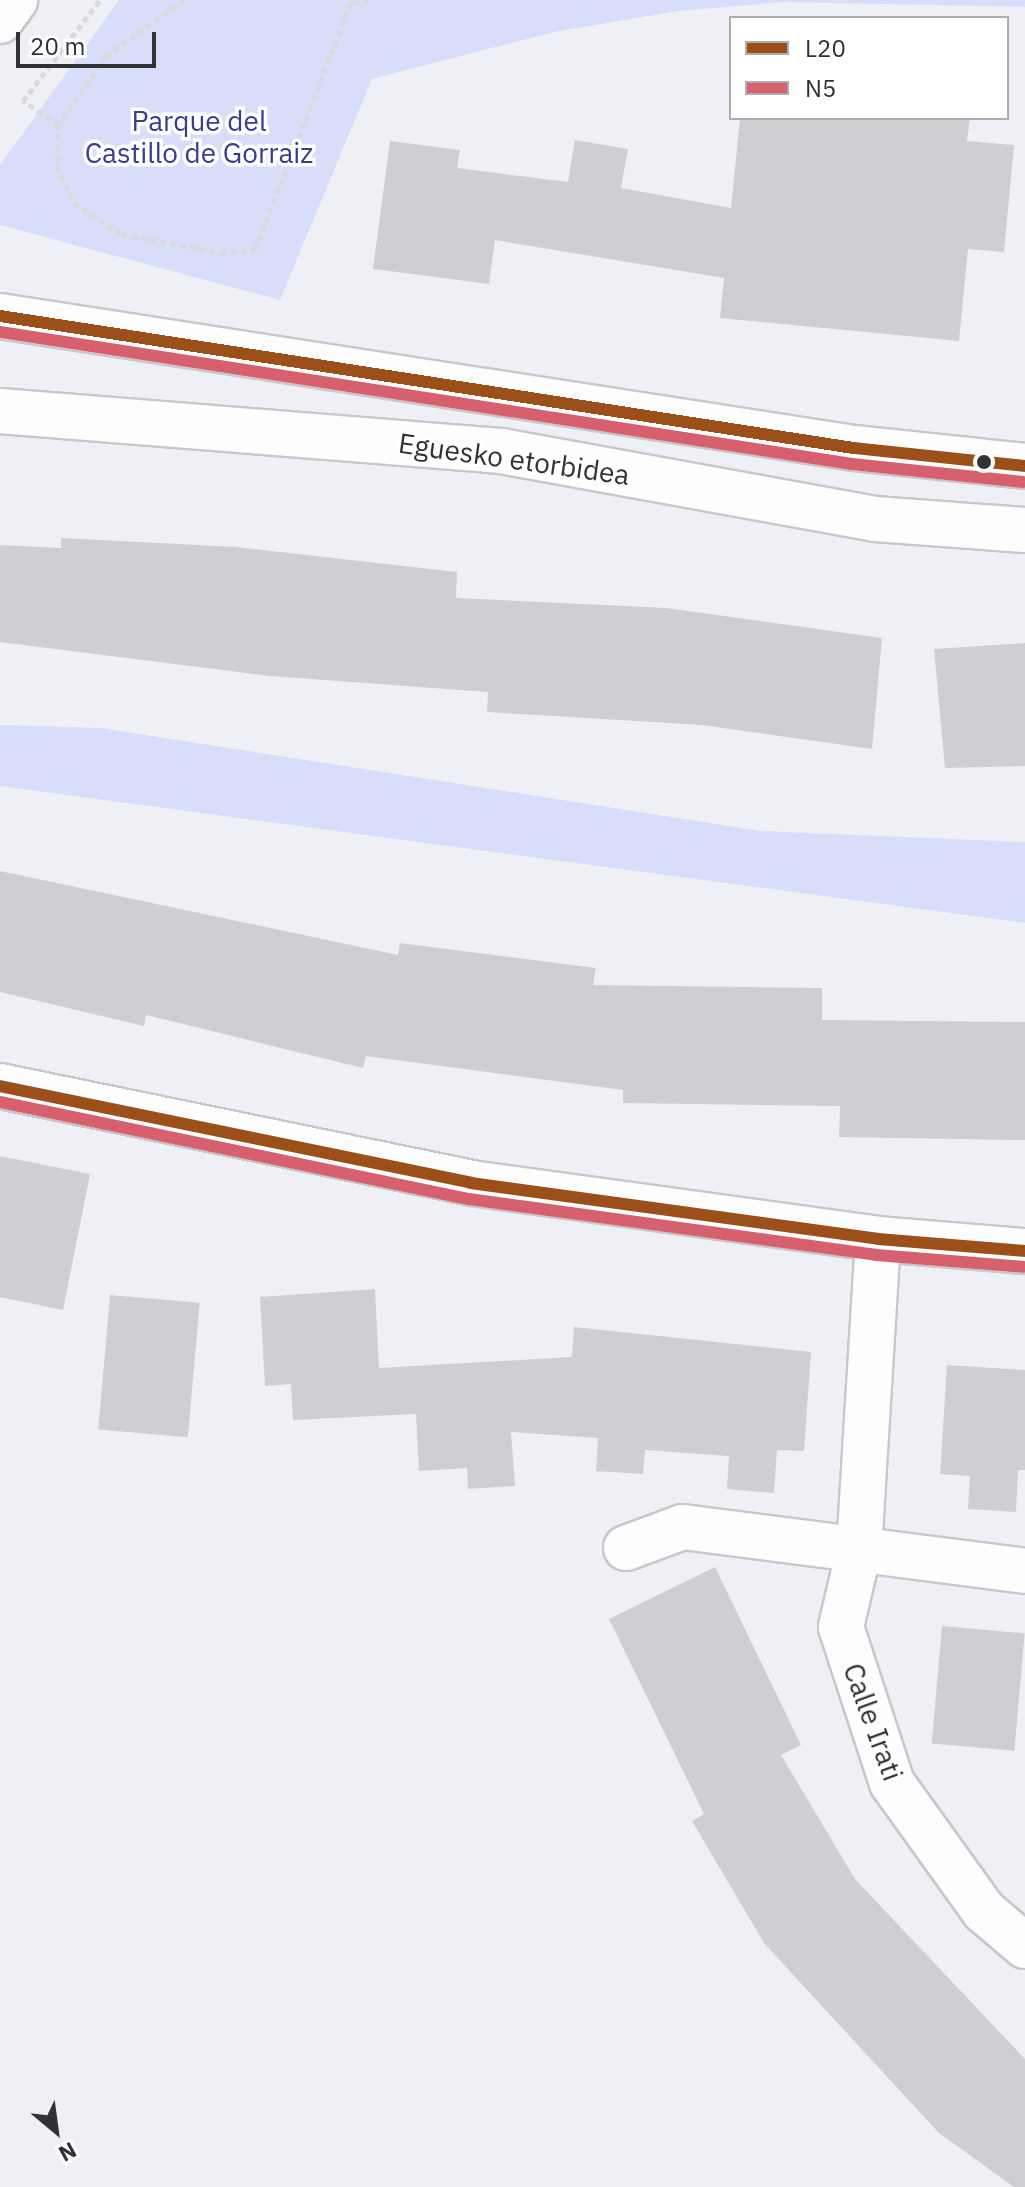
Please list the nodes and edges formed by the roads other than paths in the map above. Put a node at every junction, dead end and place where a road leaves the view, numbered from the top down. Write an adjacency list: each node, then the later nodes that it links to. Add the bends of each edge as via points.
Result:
1 (15, 0): 2 (street)
2 (0, 21)
3 (0, 316): 5 (street, via 854,448)
4 (0, 411): 6 (street, Eguesko etorbidea, via 501,451 875,519)
5 (1025, 466)
6 (1025, 530)
7 (0, 1086): 8 (street, via 471,1183)
8 (878, 1239): 9 (street); 11 (street, Calle Irati)
9 (1025, 1251)
10 (626, 1548): 11 (street, via 683,1527)
11 (859, 1550): 12 (street); 13 (street, Calle Irati, via 841,1627 892,1783 984,1911)
12 (1025, 1571)
13 (1025, 1946)

